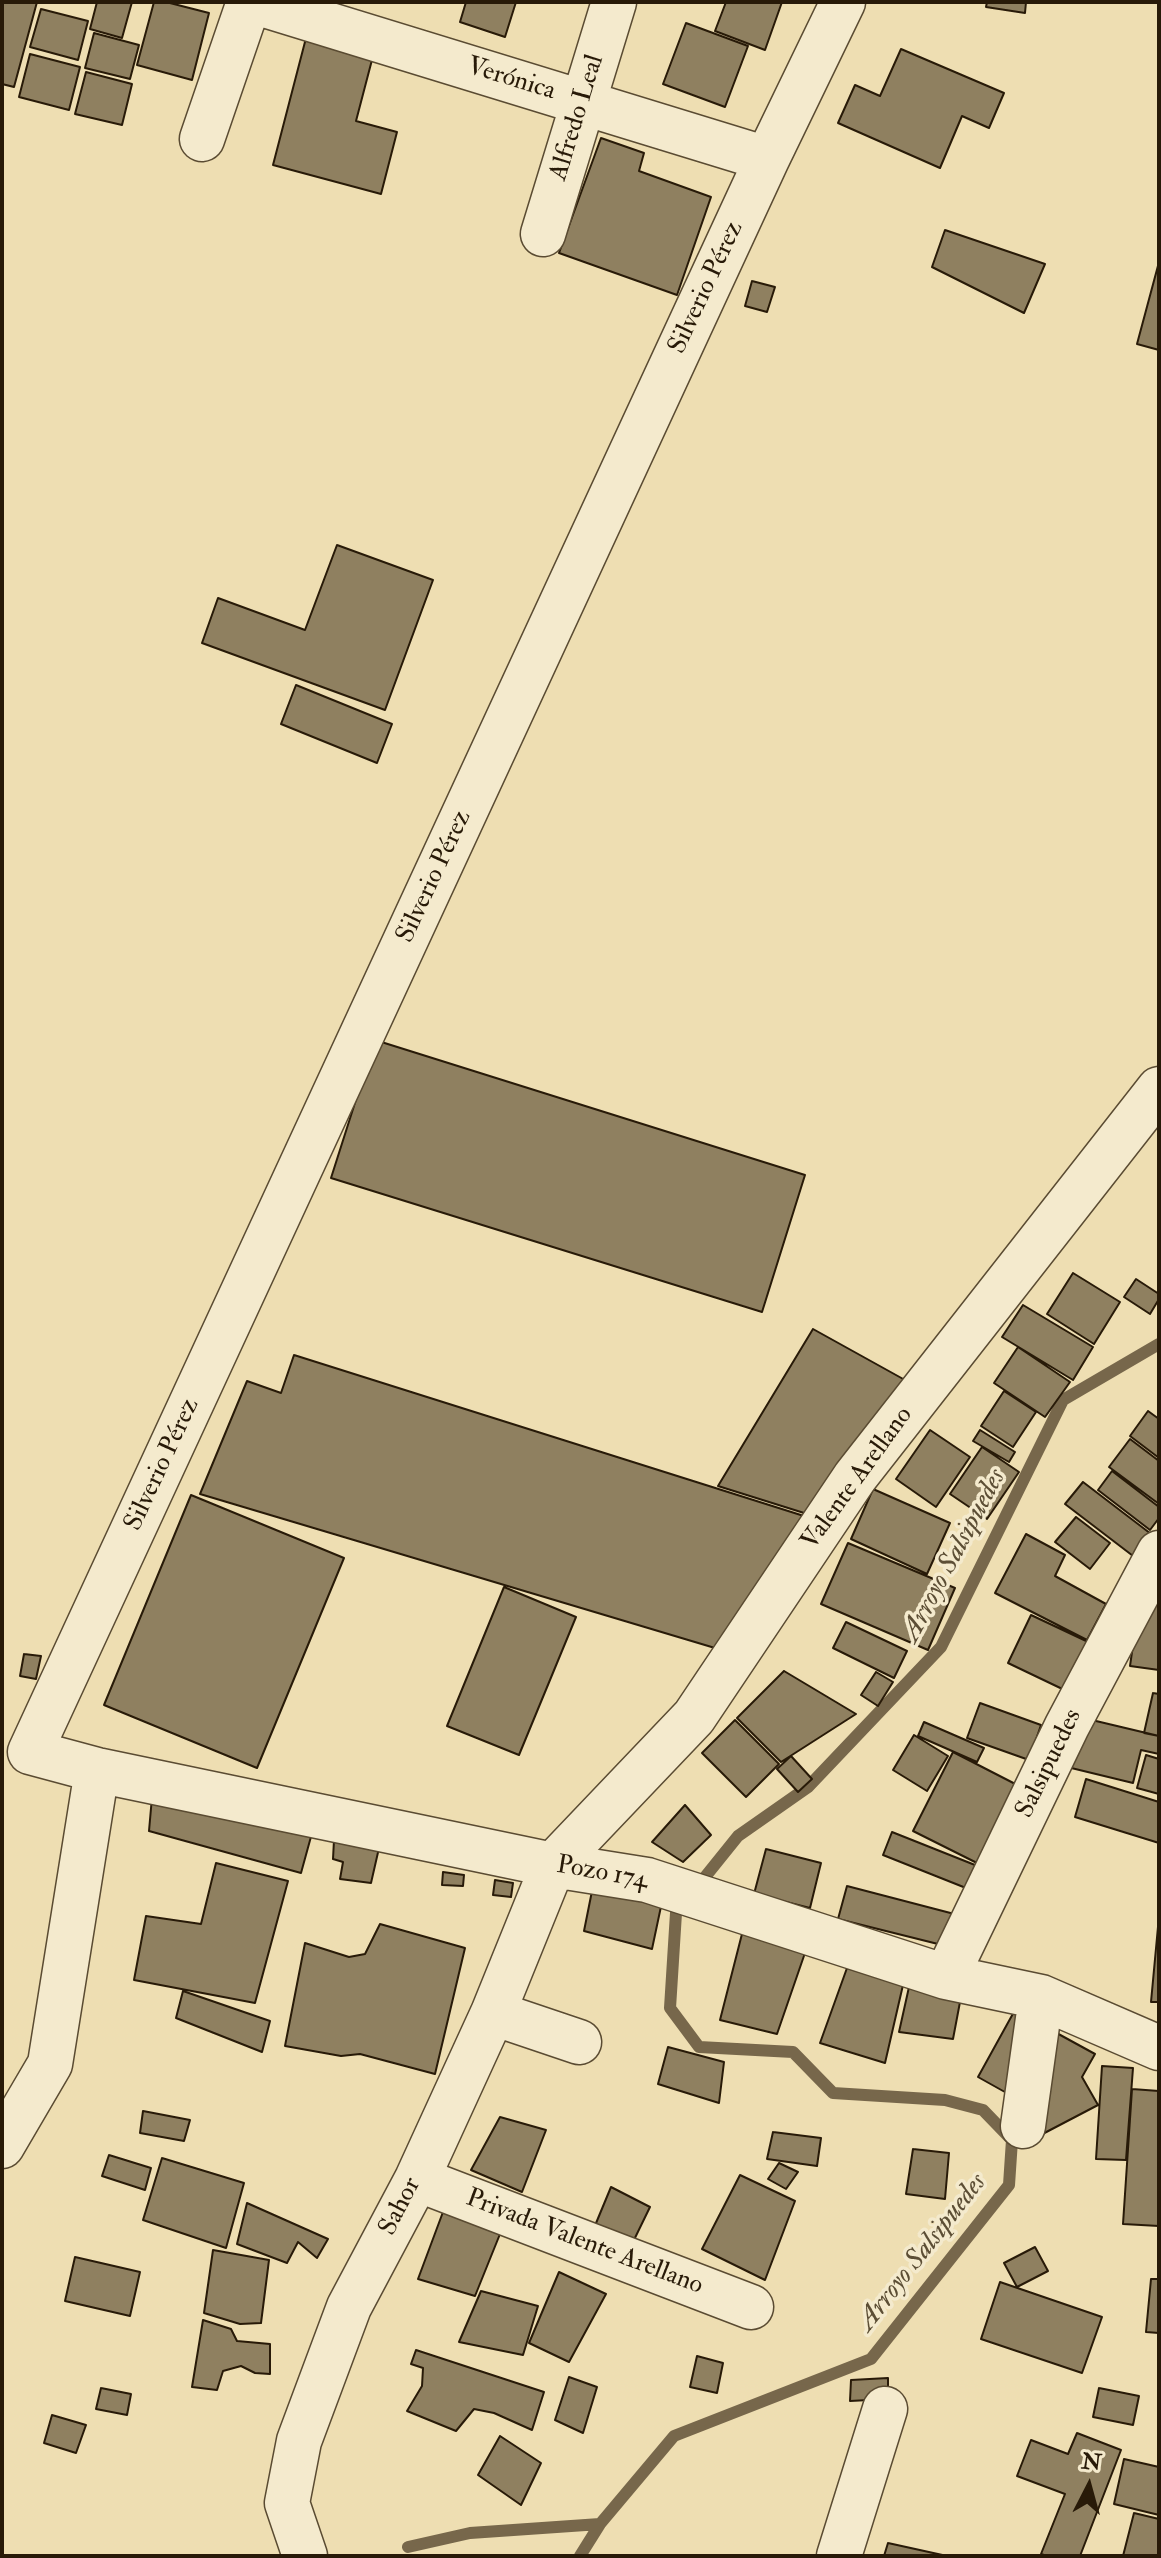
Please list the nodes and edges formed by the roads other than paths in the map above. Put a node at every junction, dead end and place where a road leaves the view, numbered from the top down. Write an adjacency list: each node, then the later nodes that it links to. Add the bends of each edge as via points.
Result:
1 (249, 2): 6 (street)
2 (255, 2): 5 (street, Verónica)
3 (614, 2): 5 (street, Alfredo Leal)
4 (843, 2): 7 (street, Silverio Pérez)
5 (583, 102): 7 (street, Verónica); 8 (street, Alfredo Leal)
6 (202, 139)
7 (767, 159): 11 (street, Silverio Pérez)
8 (543, 234)
9 (1159, 1089): 13 (street, Valente Arellano, via 855,1477 694,1717)
10 (1159, 1553): 14 (street, Salsipuedes, via 1067,1726)
11 (30, 1752): 12 (street, Pozo 174)
12 (97, 1770): 13 (street, Pozo 174); 20 (street, via 50,2064)
13 (553, 1865): 14 (street, Pozo 174, via 647,1880); 16 (street, Sahor)
14 (946, 1977): 15 (street, Pozo 174)
15 (1041, 1997): 18 (street, Pozo 174); 19 (street)
16 (493, 2013): 17 (street); 21 (street, Sahor)
17 (579, 2042)
18 (1159, 2048)
19 (1023, 2126)
20 (2, 2146)
21 (417, 2179): 22 (street, Privada Valente Arellano); 24 (street, Sahor, via 349,2307 299,2441 287,2503)
22 (751, 2307)
23 (885, 2409): 25 (street)
24 (305, 2556)
25 (839, 2556)

